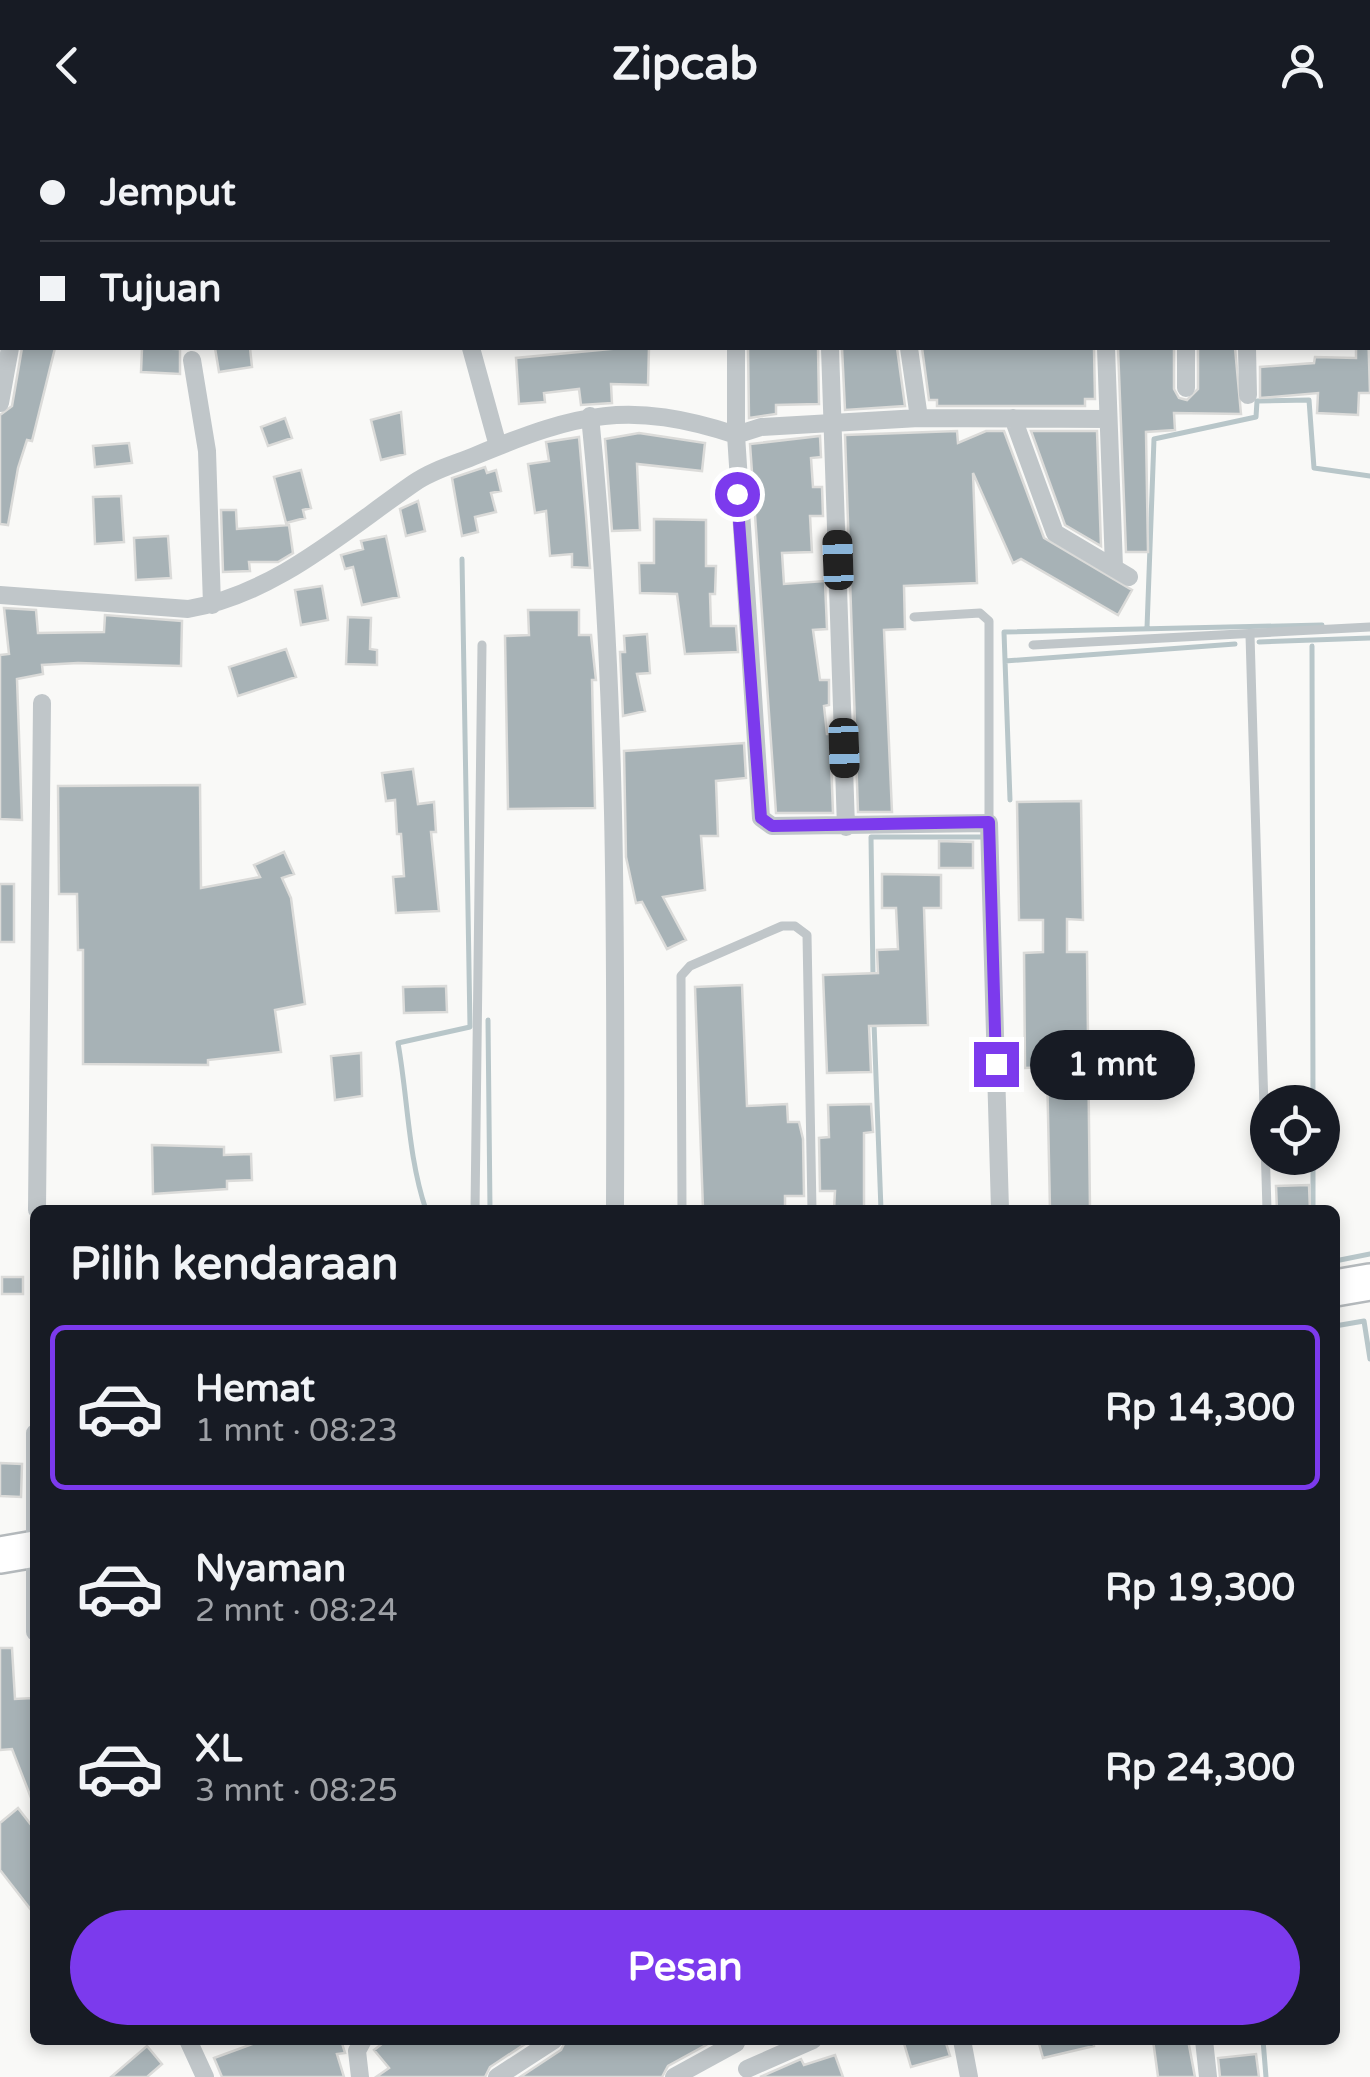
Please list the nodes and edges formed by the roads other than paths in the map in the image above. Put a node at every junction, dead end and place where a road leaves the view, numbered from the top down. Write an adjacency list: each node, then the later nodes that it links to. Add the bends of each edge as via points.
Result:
1 (10, 350): 12 (street)
2 (473, 350): 19 (street)
3 (736, 350): 18 (street)
4 (830, 350): 17 (street)
5 (909, 350): 14 (street)
6 (1106, 350): 16 (street)
7 (1186, 350): 10 (street)
8 (1247, 350): 11 (street)
9 (192, 360): 21 (street, via 207,450)
10 (1186, 388)
11 (1248, 394)
12 (0, 404)
13 (590, 416): 18 (street, via 690,420); 19 (street); 32 (street, via 607,659)
14 (919, 418): 15 (street); 17 (street)
15 (1013, 418): 16 (street); 16 (street, via 1054,533 1122,572)
16 (1107, 418)
17 (833, 424): 18 (street, via 761,427); 29 (street)
18 (736, 435): 29 (street, via 761,818 772,826)
19 (498, 446): 21 (street, via 418,480 265,585)
20 (0, 595): 21 (street, via 188,609)
21 (212, 605)
22 (914, 617): 28 (lane, via 980,613 989,621)
23 (1370, 627): 24 (lane)
24 (1250, 635): 25 (lane); 36 (lane)
25 (1033, 644)
26 (482, 645): 31 (lane)
27 (42, 703): 30 (street)
28 (989, 822): 29 (street); 35 (street)
29 (846, 827)
30 (37, 1205)
31 (476, 1205)
32 (615, 1205)
33 (682, 1205): 34 (lane, via 681,976 782,926 807,935)
34 (812, 1205)
35 (1000, 1205)
36 (1267, 1205)
37 (1370, 1282): 38 (highway)
38 (1340, 1287)
39 (30, 1550): 40 (highway)
40 (0, 1555)
41 (190, 2045): 50 (street)
42 (360, 2045): 51 (street)
43 (546, 2045): 52 (street)
44 (731, 2045): 53 (street)
45 (737, 2045): 49 (street)
46 (803, 2045): 49 (street)
47 (963, 2045): 54 (street)
48 (1205, 2045): 55 (street)
49 (748, 2073)
50 (205, 2077)
51 (360, 2077)
52 (497, 2077)
53 (674, 2077)
54 (969, 2077)
55 (1208, 2077)

